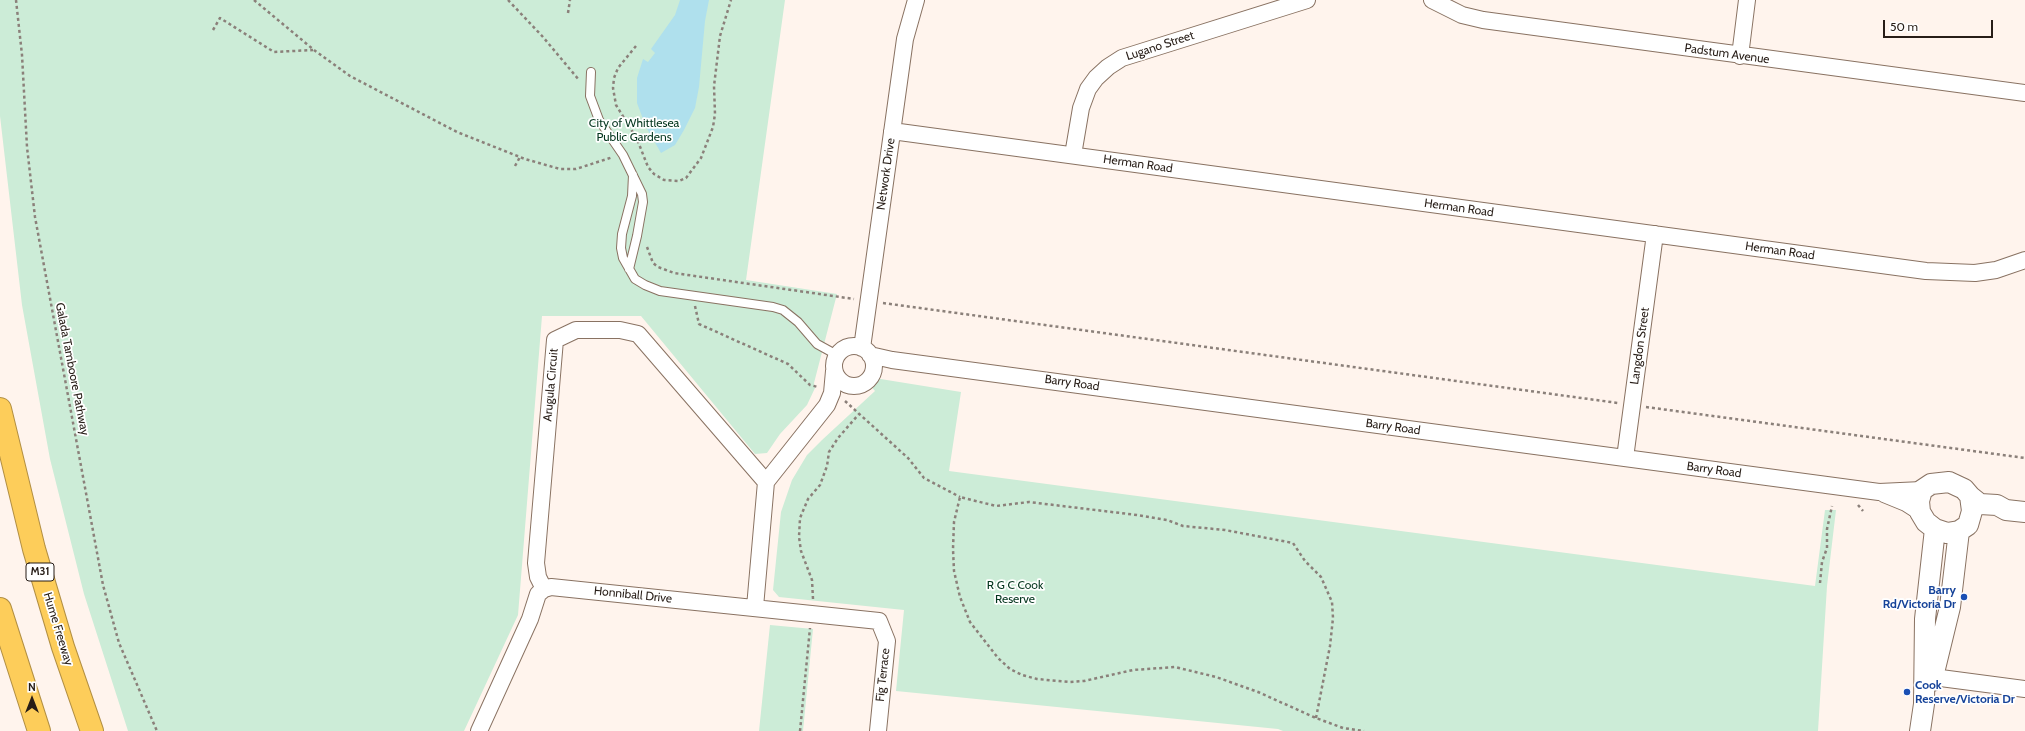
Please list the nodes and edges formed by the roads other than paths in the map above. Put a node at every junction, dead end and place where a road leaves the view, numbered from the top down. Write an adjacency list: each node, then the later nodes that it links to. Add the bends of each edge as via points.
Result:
1 (916, 0): 8 (street, Network Drive, via 905,39)
2 (1307, 0): 9 (street, Lugano Street, via 1122,58 1108,66 1088,89 1081,108)
3 (1432, 0): 5 (street, Padstum Avenue, via 1462,15 1483,20)
4 (1748, 0): 5 (street)
5 (1740, 56): 7 (street, Padstum Avenue)
6 (591, 72): 10 (lane, via 590,96 599,120 623,155)
7 (2025, 94)
8 (892, 131): 9 (street, Herman Road); 14 (street, Network Drive, via 868,301)
9 (1073, 155): 11 (street, Herman Road)
10 (633, 175): 13 (lane, via 621,248); 13 (lane, via 640,188 643,202)
11 (1655, 234): 12 (street, Herman Road, via 1952,273 1996,270); 22 (street, Langdon Street)
12 (2025, 260)
13 (629, 269): 15 (lane, via 635,279 660,291 783,310 798,322 817,344)
14 (866, 352): 15 (street, via 851,346); 16 (street, Barry Road); 18 (street, via 874,366)
15 (837, 355): 17 (street)
16 (906, 362): 18 (street, Barry Road, via 893,364); 22 (street, Barry Road)
17 (834, 371): 19 (street, via 844,384); 20 (street)
18 (872, 374): 19 (street)
19 (860, 385): 20 (street)
20 (833, 397): 23 (street)
21 (0, 409): 39 (highway, Hume Freeway / M31, via 34,549 63,647)
22 (1625, 458): 25 (street, Barry Road)
23 (766, 482): 31 (street, Arugula Circuit, via 638,334 620,330 576,330 555,340 536,563 538,577); 32 (street)
24 (1922, 490): 25 (street, Barry Road); 26 (street, via 1931,484 1949,482 1964,489); 28 (street)
25 (1879, 492): 28 (street, Barry Road)
26 (1970, 496): 27 (street, via 1980,504 1997,505); 29 (street, via 1972,511)
27 (2016, 511): 29 (street)
28 (1920, 512): 30 (street, via 1926,522)
29 (1964, 528): 30 (street, via 1947,533); 35 (street)
30 (1935, 529): 37 (street, via 1925,619)
31 (544, 589): 32 (street, Honniball Drive, via 559,587); 40 (street, via 538,594 530,619)
32 (755, 607): 34 (street, Honniball Drive)
33 (0, 609): 38 (highway)
34 (879, 620): 41 (street, Fig Terrace, via 887,641)
35 (1934, 677): 36 (street); 37 (street)
36 (2025, 689)
37 (1924, 704): 42 (street)
38 (39, 731)
39 (92, 731)
40 (479, 731)
41 (878, 731)
42 (1920, 731)

